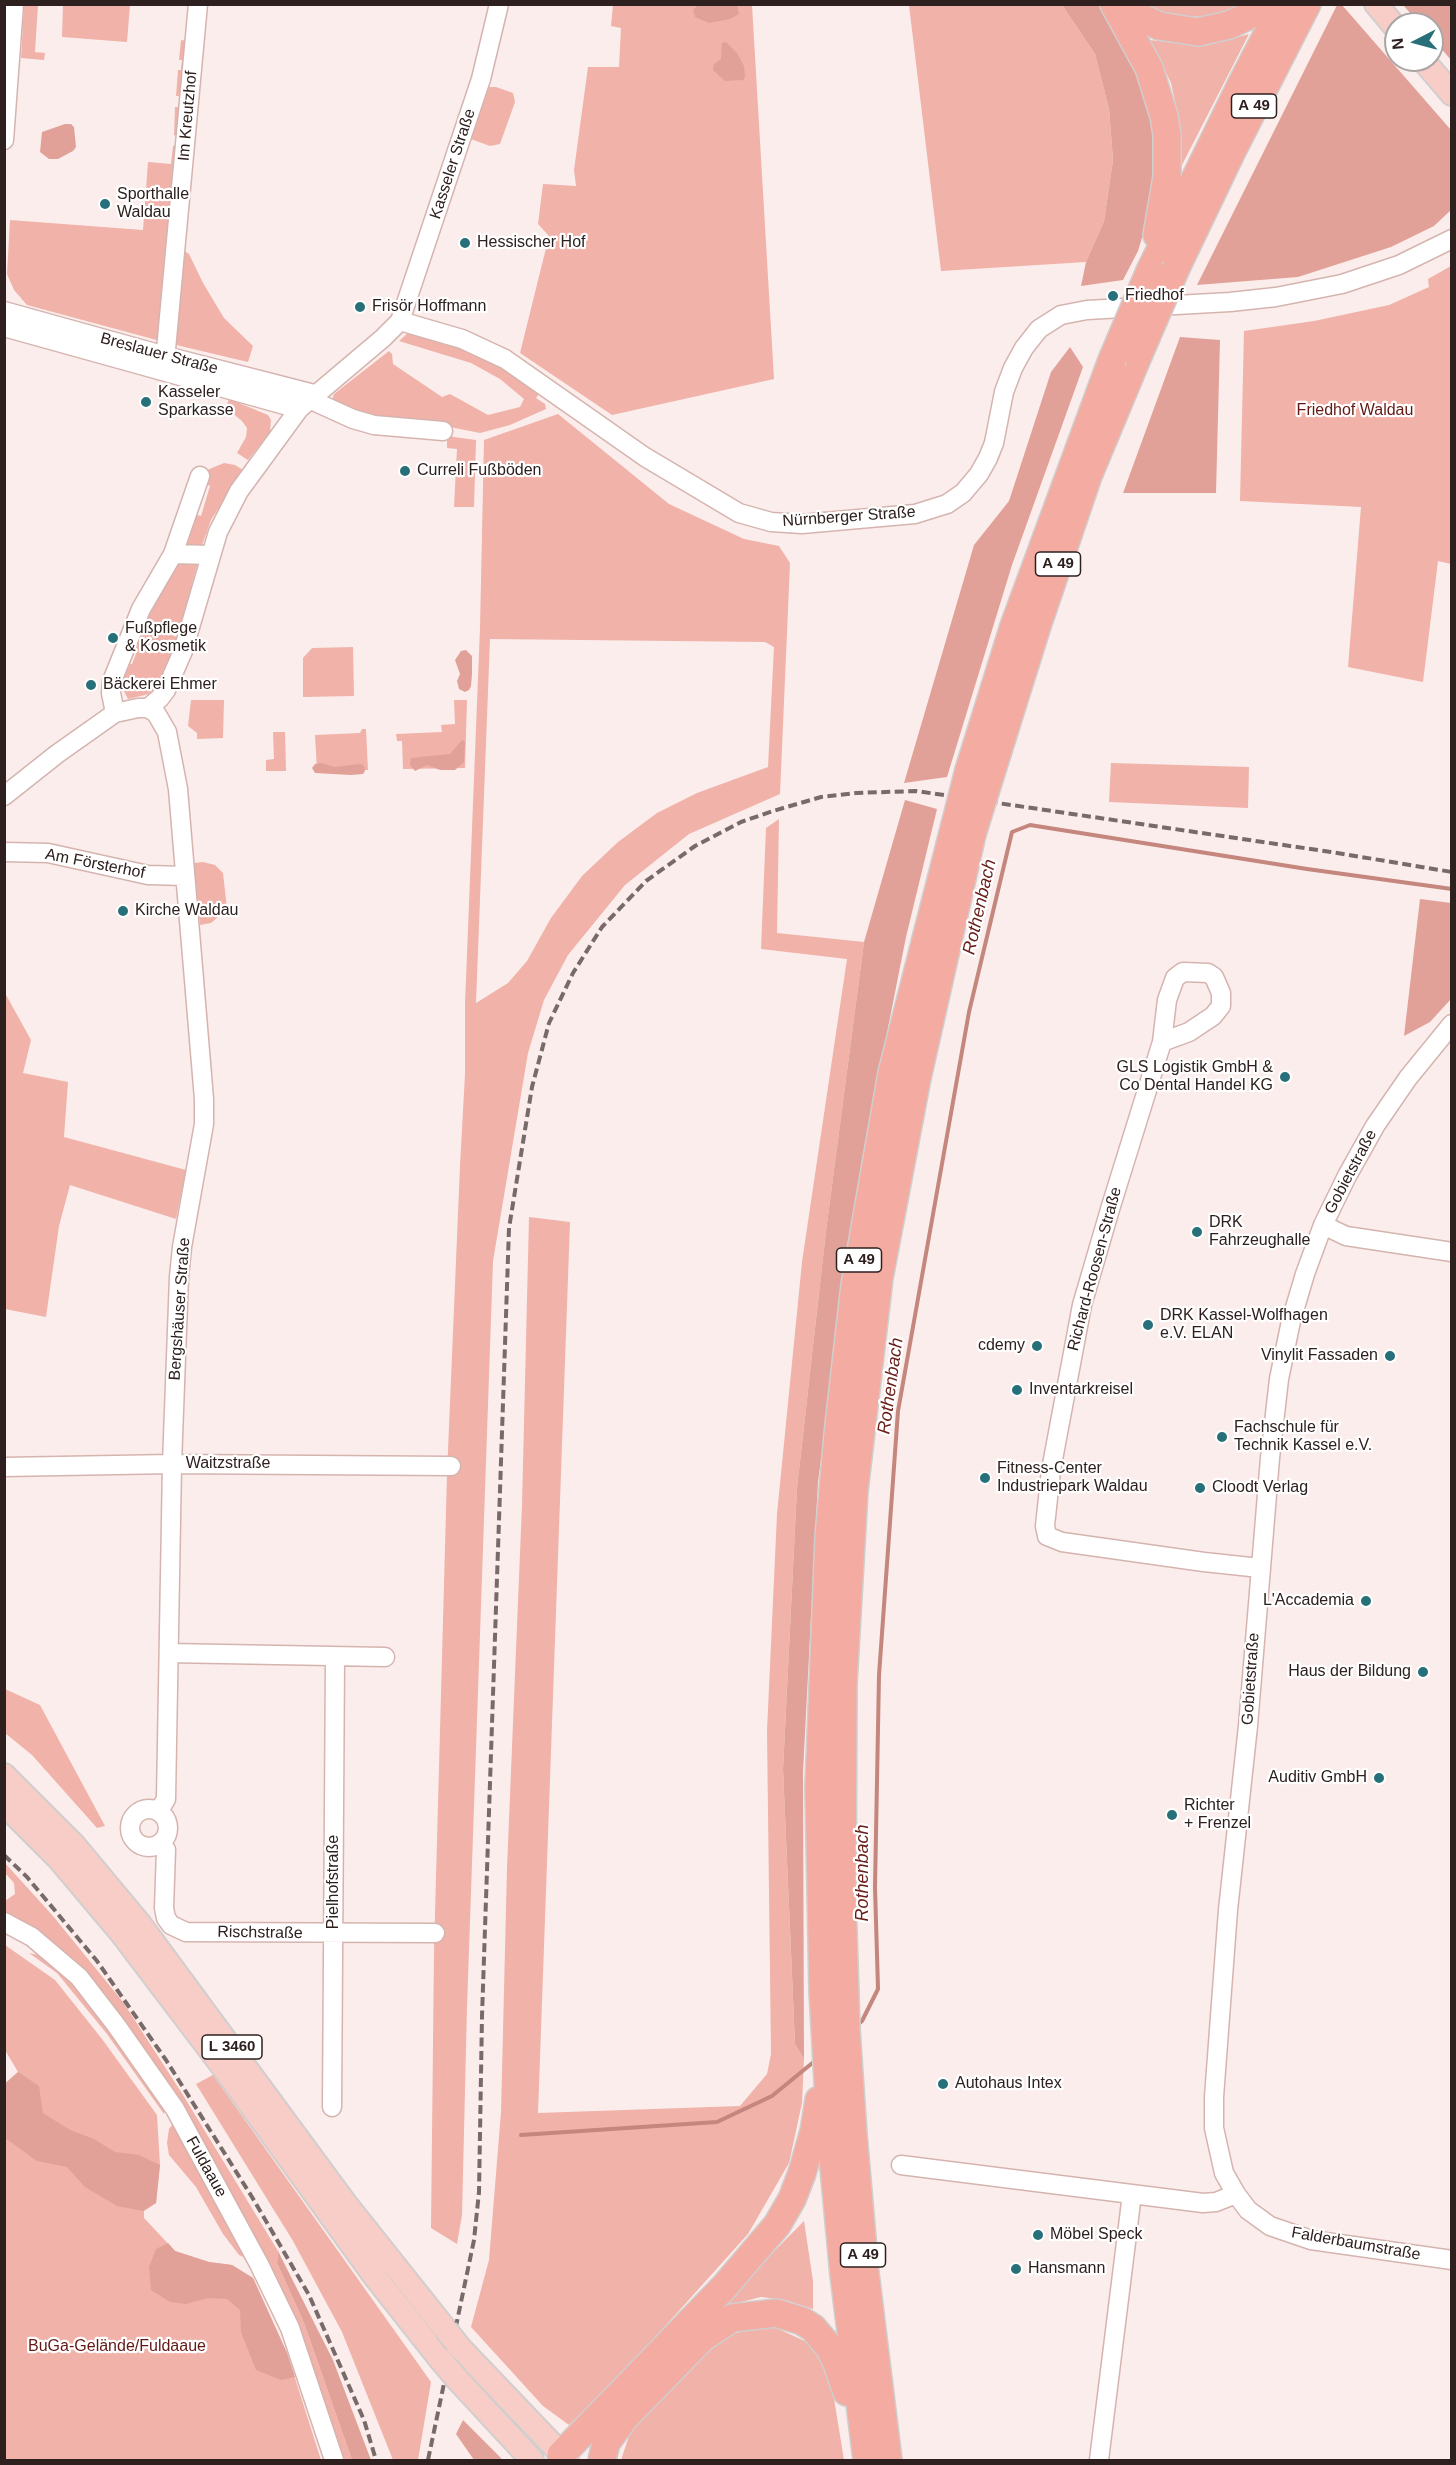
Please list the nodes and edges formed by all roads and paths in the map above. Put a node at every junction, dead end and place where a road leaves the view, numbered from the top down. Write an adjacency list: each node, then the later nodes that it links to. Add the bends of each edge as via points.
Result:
1 (14, 4): 11 (street)
2 (198, 4): 19 (street, Im Kreutzhof)
3 (499, 4): 16 (street, Kasseler Straße, via 481,79)
4 (1114, 4): 14 (highway, via 1149,68 1167,135 1167,177)
5 (1123, 4): 6 (highway, via 1159,26 1198,32 1229,25)
6 (1263, 4)
7 (1283, 4): 14 (highway, A 49)
8 (1307, 4): 18 (highway, A 49, bridge, via 1176,268)
9 (1433, 72): 10 (main road)
10 (1452, 94)
11 (6, 101): 12 (street)
12 (4, 141)
13 (1452, 239): 16 (street, Nürnberger Straße, via 1399,265 1342,284 1242,301 1061,315 1039,328 1024,348 1004,392 988,458 956,499 915,514 802,524 771,522 739,513 645,457 505,359 462,339)
14 (1150, 272): 18 (highway, A 49, bridge)
15 (4, 311): 19 (street, Breslauer Straße)
16 (400, 321): 20 (street)
17 (4, 327): 19 (street, Breslauer Straße)
18 (1125, 358): 48 (highway, A 49, bridge, via 1037,626 980,773 963,832 879,1278 854,1491 843,1684 842,1898)
19 (165, 364): 20 (street, Breslauer Straße)
20 (308, 401): 21 (street, via 374,425); 24 (street, via 240,491)
21 (443, 431)
22 (200, 476): 23 (street)
23 (173, 554): 24 (street); 26 (street, via 141,609 112,681)
24 (210, 555): 25 (street, via 176,670 160,698)
25 (148, 708): 26 (street); 29 (street, Bergshäuser Straße, via 163,722 170,741)
26 (115, 713): 27 (street)
27 (4, 796)
28 (4, 852): 29 (street, Am Försterhof, via 48,853 148,875)
29 (185, 876): 34 (street, Bergshäuser Straße, via 204,1124 179,1277)
30 (1452, 1024): 32 (street, Gobietstraße, via 1375,1126)
31 (1162, 1042): 37 (street, Richard-Roosen-Straße, via 1086,1288 1051,1470 1045,1526 1047,1536 1062,1542)
32 (1323, 1225): 33 (street, via 1346,1236); 37 (street, Gobietstraße, via 1291,1322 1279,1379)
33 (1452, 1252)
34 (172, 1464): 35 (street, Waitzstraße); 36 (street, Waitzstraße); 38 (street, Bergshäuser Straße)
35 (451, 1466)
36 (4, 1467)
37 (1260, 1568): 52 (street, Gobietstraße, via 1214,2097 1218,2152)
38 (169, 1653): 40 (street); 43 (street, Bergshäuser Straße, via 166,1798)
39 (385, 1657): 40 (street)
40 (335, 1658): 46 (street, Pielhofstraße)
41 (4, 1775): 55 (main road, L 3460, bridge, via 74,1845 139,1923 345,2203 461,2349)
42 (4, 1804): 54 (main road, L 3460, bridge, via 58,1858 122,1934 376,2278)
43 (159, 1811): 44 (street, Bergshäuser Straße, via 169,1828); 44 (street, via 146,1809 137,1813 130,1831 139,1845)
44 (160, 1845): 46 (street, Rischstraße, via 166,1850 166,1918 177,1929)
45 (4, 1922): 56 (street, Fuldaaue, via 32,1937 79,1977 175,2109 290,2328)
46 (333, 1933): 47 (street, Rischstraße); 49 (street, Pielhofstraße)
47 (435, 1933)
48 (831, 2047): 55 (highway, via 810,2147 792,2199 777,2225 725,2286); 59 (highway, A 49, via 844,2275); 60 (highway, A 49)
49 (332, 2107)
50 (901, 2165): 51 (street)
51 (1132, 2194): 52 (street, via 1203,2203); 61 (street)
52 (1236, 2194): 53 (street, Falderbaumstraße, via 1248,2210 1289,2234)
53 (1452, 2260)
54 (514, 2451): 57 (main road, L 3460)
55 (559, 2459)
56 (334, 2460)
57 (532, 2460)
58 (602, 2460): 59 (highway, via 614,2430 702,2338 732,2318 768,2313 802,2321 829,2347 843,2379)
59 (865, 2460)
60 (888, 2460)
61 (1099, 2460)

